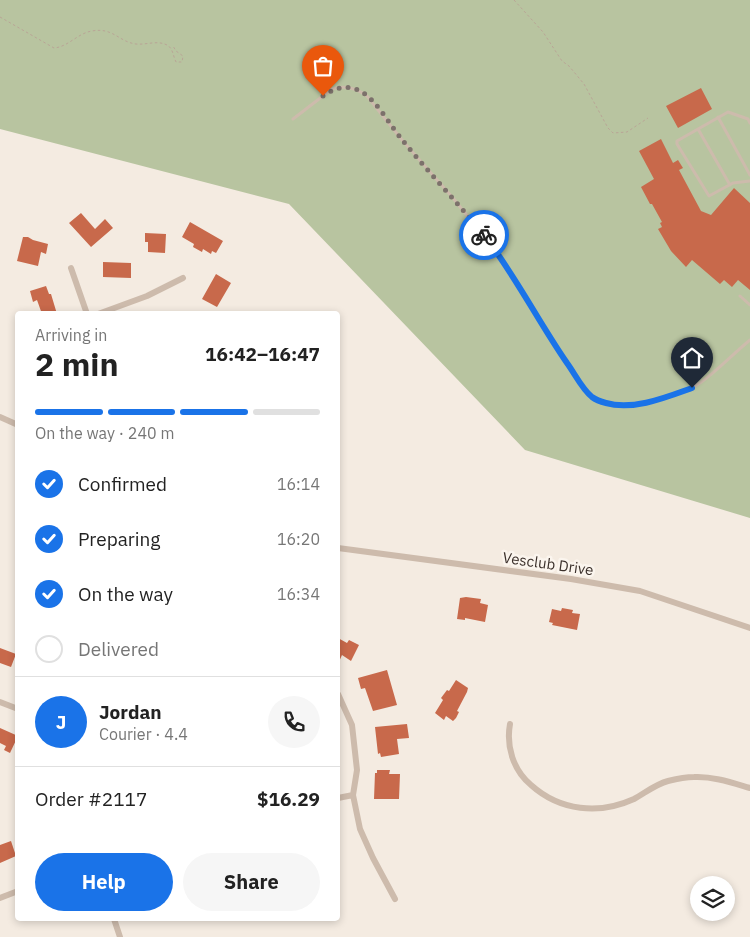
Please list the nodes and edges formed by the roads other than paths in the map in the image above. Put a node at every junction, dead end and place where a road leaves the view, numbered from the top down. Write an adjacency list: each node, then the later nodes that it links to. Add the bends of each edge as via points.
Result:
1 (718, 118): 3 (lane, via 728,112 748,119); 4 (lane); 5 (lane)
2 (293, 119): 14 (lane, via 332,89 354,89 367,96 489,243 584,388 599,400 617,405 643,402 692,388)
3 (750, 123)
4 (698, 129): 7 (lane); 7 (lane, via 679,139 678,144 709,196)
5 (750, 176)
6 (750, 181): 7 (lane)
7 (730, 185)
8 (71, 268): 12 (street)
9 (183, 278): 13 (street)
10 (740, 296): 11 (lane)
11 (750, 305)
12 (85, 311)
13 (106, 311)
14 (750, 340)
15 (0, 417): 16 (street)
16 (15, 423)
17 (340, 548): 18 (street, Vesclub Drive, via 571,578 640,591)
18 (750, 628)
19 (340, 698): 24 (street, via 352,725 357,770)
20 (0, 702): 21 (street)
21 (15, 708)
22 (510, 724): 23 (street, via 509,750 523,778 543,796 558,803 584,809 612,806 666,781 696,777)
23 (750, 788)
24 (353, 795): 25 (street); 28 (street, via 360,828)
25 (340, 798)
26 (15, 892): 27 (street)
27 (0, 898)
28 (395, 899)
29 (115, 921): 30 (street)
30 (120, 937)

